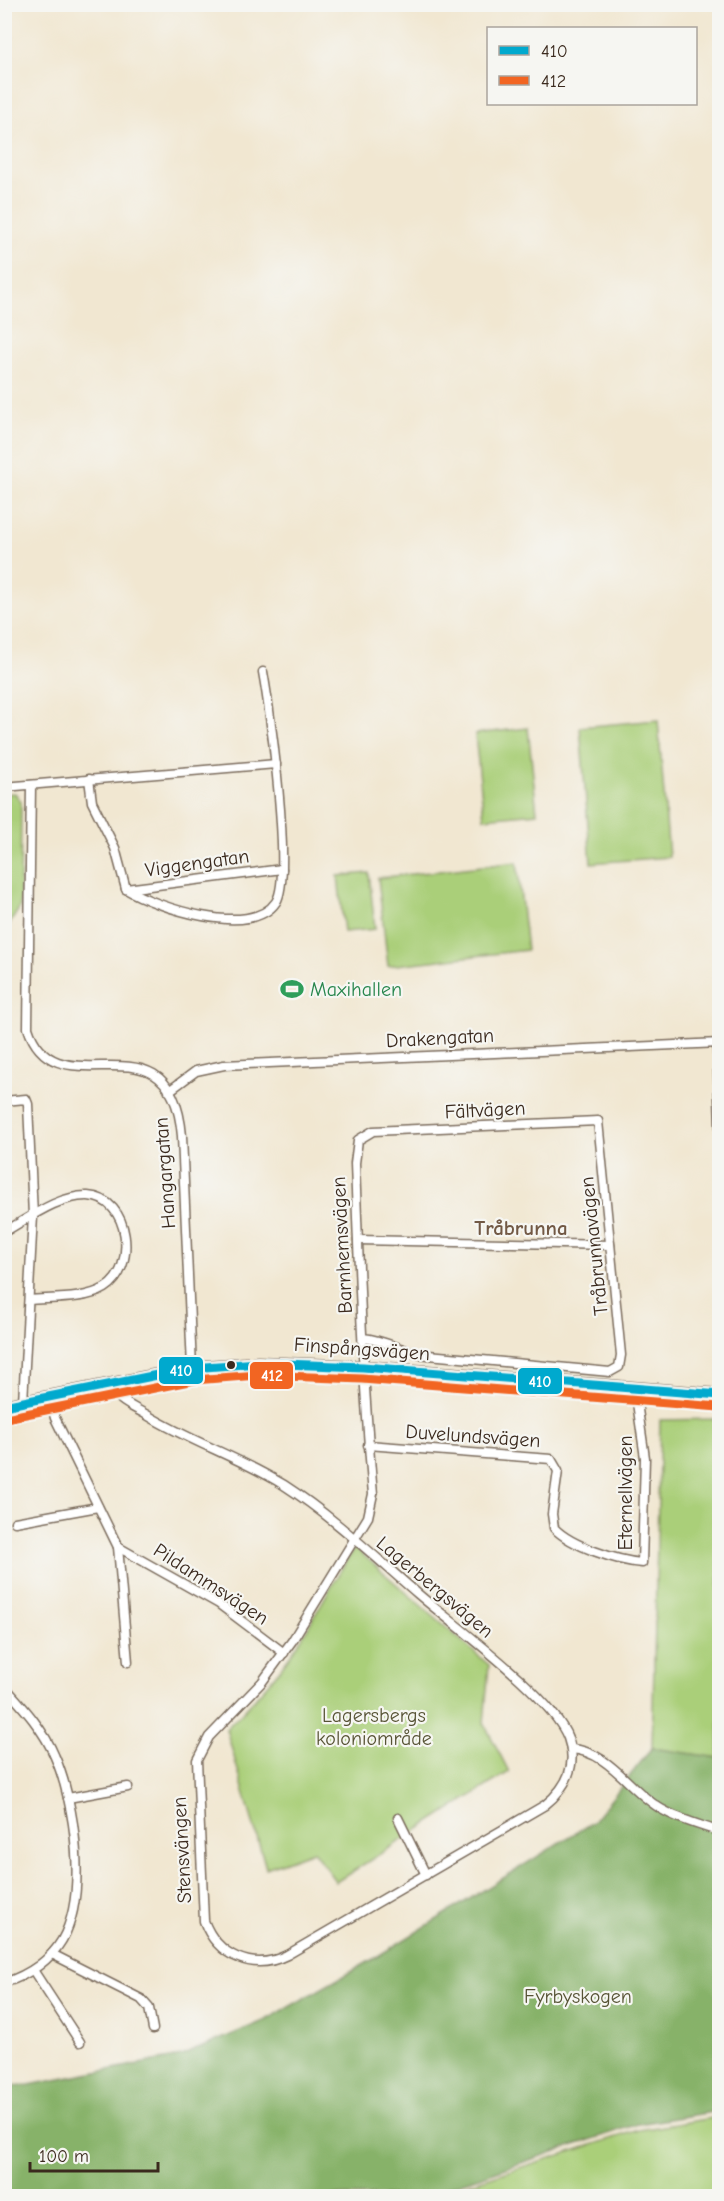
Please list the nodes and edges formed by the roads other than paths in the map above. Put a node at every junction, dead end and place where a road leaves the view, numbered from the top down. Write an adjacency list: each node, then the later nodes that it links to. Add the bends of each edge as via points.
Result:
1 (263, 672): 2 (street)
2 (276, 764): 3 (street); 6 (street)
3 (89, 779): 4 (street); 7 (street, Viggengatan, via 92,802 115,848)
4 (31, 785): 5 (street); 9 (street, Hangargatan, via 27,1015 32,1040 48,1059 63,1065 131,1065 149,1072)
5 (4, 787)
6 (282, 869): 7 (street, Viggengatan); 7 (street, via 282,884 274,904 263,912 231,920 200,918)
7 (126, 889)
8 (718, 1043): 9 (street, Drakengatan, via 224,1065 196,1071); 12 (street)
9 (169, 1091): 21 (street, Hangargatan, via 179,1114 182,1136)
10 (4, 1101): 14 (street, via 26,1099)
11 (598, 1121): 13 (street, Fältvägen); 17 (street, Tråbrunnavägen)
12 (720, 1127)
13 (374, 1131): 16 (street, Barnhemsvägen, via 358,1140 356,1152)
14 (33, 1216): 15 (street); 18 (street); 18 (street, via 75,1197 96,1197 118,1213 124,1260 119,1274 103,1289)
15 (4, 1232)
16 (358, 1240): 17 (street); 19 (street, Barnhemsvägen)
17 (610, 1245): 19 (street, Tråbrunnavägen, via 621,1355 619,1367 610,1372 418,1354 380,1339)
18 (29, 1300): 26 (street)
19 (363, 1338): 20 (street, Barnhemsvägen)
20 (363, 1367): 21 (main road, Finspångsvägen, via 258,1363); 23 (main road, Finspångsvägen); 28 (street, Stensvängen)
21 (192, 1368): 22 (main road, Finspångsvägen)
22 (112, 1383): 25 (main road, Finspångsvägen); 31 (street, Lagerbergsvägen, via 114,1394 124,1402 173,1431 273,1479)
23 (635, 1389): 24 (main road, Finspångsvägen); 33 (street, Eternellvägen, via 645,1458)
24 (720, 1395)
25 (50, 1396): 26 (main road, Finspångsvägen); 29 (street, Pildammsvägen, via 55,1418)
26 (23, 1402): 27 (main road, Finspångsvägen)
27 (4, 1406)
28 (368, 1444): 31 (street, Stensvängen, via 373,1502); 33 (street, Duvelundsvägen, via 551,1459 558,1471 554,1528 563,1536 610,1556)
29 (98, 1507): 30 (street); 32 (street, Pildammsvägen)
30 (15, 1522)
31 (354, 1539): 34 (street, Stensvängen); 37 (street, Lagerbergsvägen, via 524,1683 559,1722)
32 (118, 1548): 34 (street, Pildammsvägen, via 219,1604); 35 (street, Pildammsvägen)
33 (642, 1563)
34 (284, 1653): 42 (street, Stensvängen, via 209,1737 197,1760 201,1904 212,1938 243,1961 262,1963 280,1959)
35 (128, 1662)
36 (4, 1686): 39 (street, via 49,1744)
37 (571, 1749): 41 (street, via 588,1751 603,1760 663,1810); 42 (street, Stensvängen, via 571,1769 556,1797)
38 (128, 1787): 39 (street)
39 (68, 1798): 43 (street, via 75,1851 75,1898 67,1930)
40 (398, 1818): 42 (street)
41 (720, 1832)
42 (426, 1875)
43 (52, 1954): 44 (street); 46 (street, via 141,1999 149,2008)
44 (33, 1970): 45 (street); 47 (street)
45 (4, 1983)
46 (153, 2029)
47 (80, 2042)

